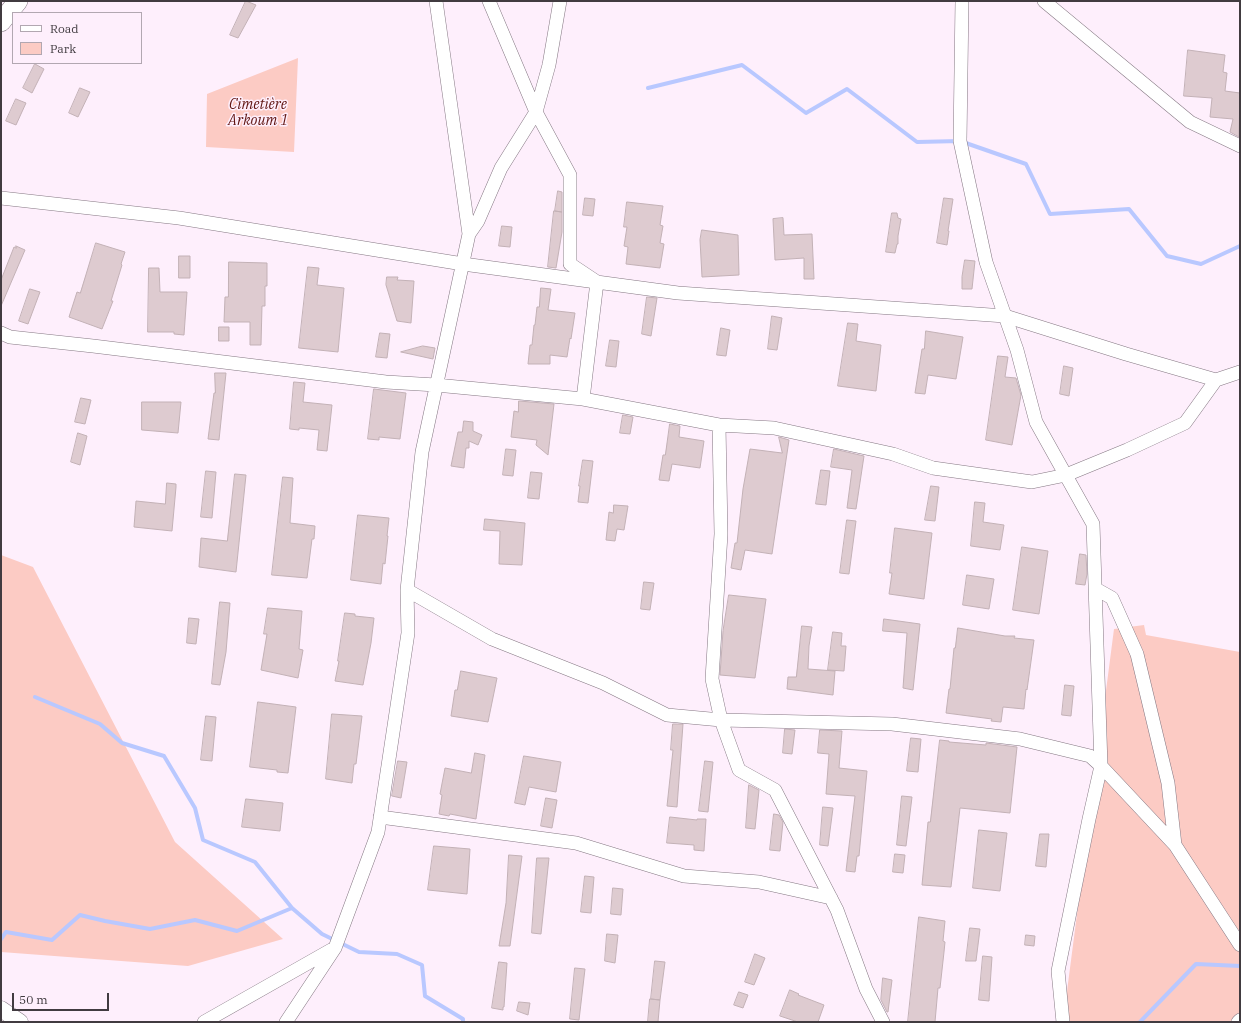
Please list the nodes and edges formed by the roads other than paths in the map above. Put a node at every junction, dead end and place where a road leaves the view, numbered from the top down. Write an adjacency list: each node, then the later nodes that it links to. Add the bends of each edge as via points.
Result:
1 (18, 1): 7 (main road)
2 (436, 1): 11 (street)
3 (489, 1): 8 (street)
4 (560, 1): 8 (street, via 549,65)
5 (962, 1): 14 (street, via 960,141 986,262)
6 (1044, 1): 9 (street, via 1190,122)
7 (1, 22)
8 (536, 112): 11 (street, via 501,168 478,221); 13 (street, via 570,175 570,264)
9 (1240, 146)
10 (1, 198): 12 (street, via 179,218)
11 (469, 234): 12 (street)
12 (463, 264): 13 (street); 18 (street)
13 (597, 282): 14 (street, via 678,293); 19 (street)
14 (1005, 316): 17 (street); 21 (street, via 1036,422)
15 (1, 333): 18 (street, via 10,337 284,370)
16 (1240, 372): 17 (street)
17 (1216, 380): 21 (street, via 1185,423)
18 (436, 385): 19 (street); 23 (street, via 422,452)
19 (583, 399): 20 (street)
20 (719, 425): 21 (street, via 774,428 893,454 933,468 1032,482); 24 (street, via 721,534 712,679)
21 (1066, 475): 22 (street, via 1093,524)
22 (1096, 589): 25 (street); 27 (street, via 1112,598 1137,654 1168,783)
23 (407, 590): 24 (street, via 492,639 603,683 667,715); 26 (street, via 408,633)
24 (721, 720): 25 (street, via 892,724 1013,738 1090,756); 28 (street, via 740,770 775,790)
25 (1102, 766): 27 (street); 36 (street, via 1058,971)
26 (380, 818): 28 (street, via 576,843 684,876 760,882); 30 (street, via 378,832)
27 (1176, 845): 29 (street)
28 (831, 898): 35 (street, via 866,989)
29 (1240, 944)
30 (335, 948): 33 (street); 34 (street)
31 (1, 1009): 32 (street)
32 (20, 1022)
33 (204, 1022)
34 (286, 1022)
35 (883, 1022)
36 (1063, 1022)

